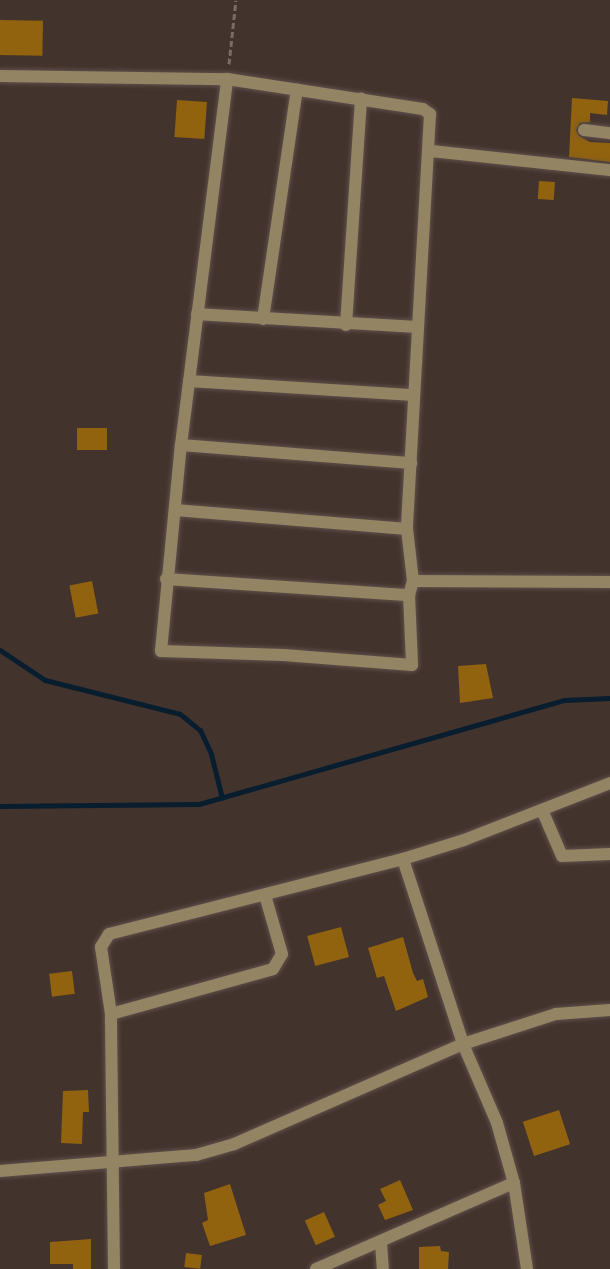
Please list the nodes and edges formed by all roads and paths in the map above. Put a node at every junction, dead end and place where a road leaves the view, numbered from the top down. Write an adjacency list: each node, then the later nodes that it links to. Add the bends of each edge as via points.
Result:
1 (236, 0): 3 (path)
2 (0, 76): 3 (street)
3 (227, 79): 4 (street); 10 (street)
4 (297, 89): 5 (street); 11 (street)
5 (361, 98): 8 (street, via 423,109 430,114); 12 (street)
6 (584, 130): 7 (street)
7 (610, 133)
8 (431, 151): 9 (street); 13 (street)
9 (610, 170)
10 (197, 314): 11 (street); 14 (street)
11 (263, 319): 12 (street)
12 (346, 325): 13 (street)
13 (416, 327): 15 (street)
14 (189, 381): 15 (street); 16 (street)
15 (414, 395): 17 (street)
16 (181, 445): 17 (street); 18 (street)
17 (411, 463): 19 (street)
18 (175, 510): 19 (street); 20 (street)
19 (407, 529): 21 (street)
20 (166, 579): 23 (street); 23 (street, via 161,651 412,665)
21 (412, 580): 22 (street); 23 (street)
22 (610, 582)
23 (409, 595)
24 (610, 783): 25 (street)
25 (542, 810): 26 (street, via 562,856); 27 (street)
26 (610, 854)
27 (403, 859): 28 (street); 31 (street)
28 (265, 895): 30 (street, via 109,934 101,946); 30 (street, via 282,954 273,969)
29 (610, 1010): 31 (street, via 556,1014)
30 (111, 1014): 32 (street)
31 (463, 1044): 32 (street, via 234,1144 196,1155); 34 (street, via 497,1123)
32 (113, 1164): 33 (street); 36 (street)
33 (0, 1171)
34 (514, 1183): 35 (street); 39 (street)
35 (381, 1243): 37 (street); 38 (street)
36 (114, 1269)
37 (316, 1269)
38 (383, 1269)
39 (527, 1269)

